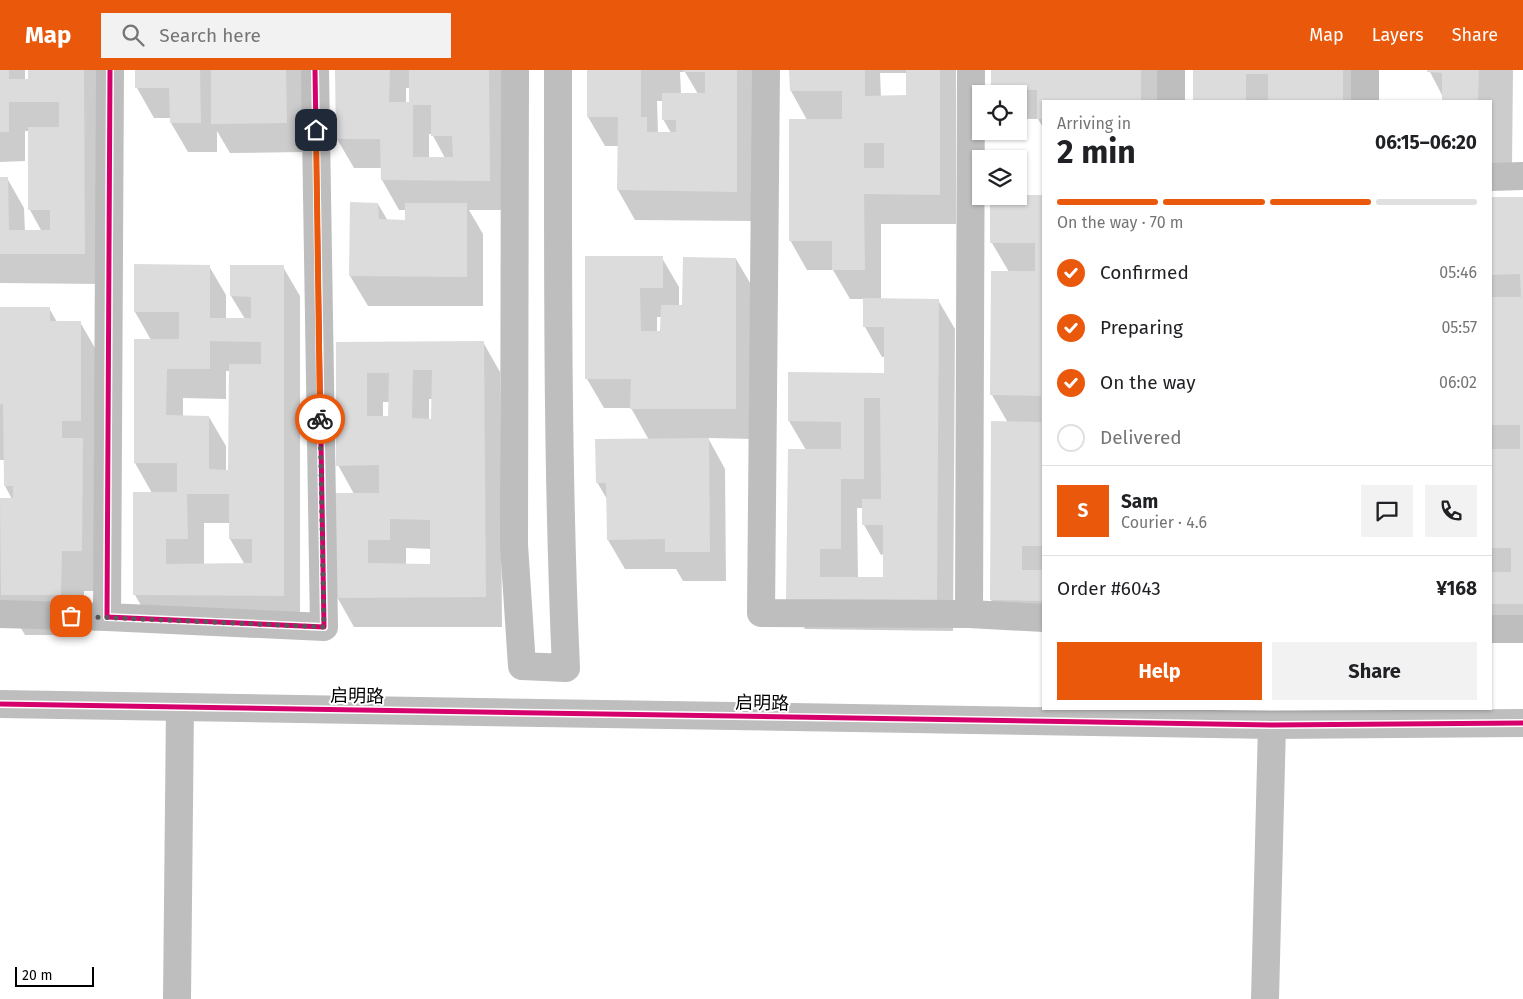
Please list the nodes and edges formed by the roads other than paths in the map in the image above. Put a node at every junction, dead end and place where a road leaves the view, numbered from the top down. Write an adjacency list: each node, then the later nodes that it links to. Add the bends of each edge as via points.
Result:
1 (110, 70): 15 (street)
2 (314, 70): 15 (street, via 324,627)
3 (515, 70): 4 (street, via 514,545 522,666 566,668 558,402)
4 (558, 70)
5 (766, 70): 14 (street, via 762,613)
6 (970, 70): 14 (street)
7 (1171, 70): 9 (street)
8 (1365, 70): 10 (street)
9 (1171, 100)
10 (1365, 100)
11 (1523, 176): 12 (street)
12 (1492, 177)
13 (0, 614): 15 (street)
14 (969, 614): 16 (street)
15 (107, 617)
16 (1042, 618)
17 (1492, 629): 18 (street)
18 (1523, 629)
19 (0, 704): 20 (street, 启明路)
20 (180, 707): 22 (street, 启明路); 23 (street)
21 (1523, 723): 22 (street, 启明路)
22 (1272, 725): 24 (street)
23 (177, 999)
24 (1266, 999)

